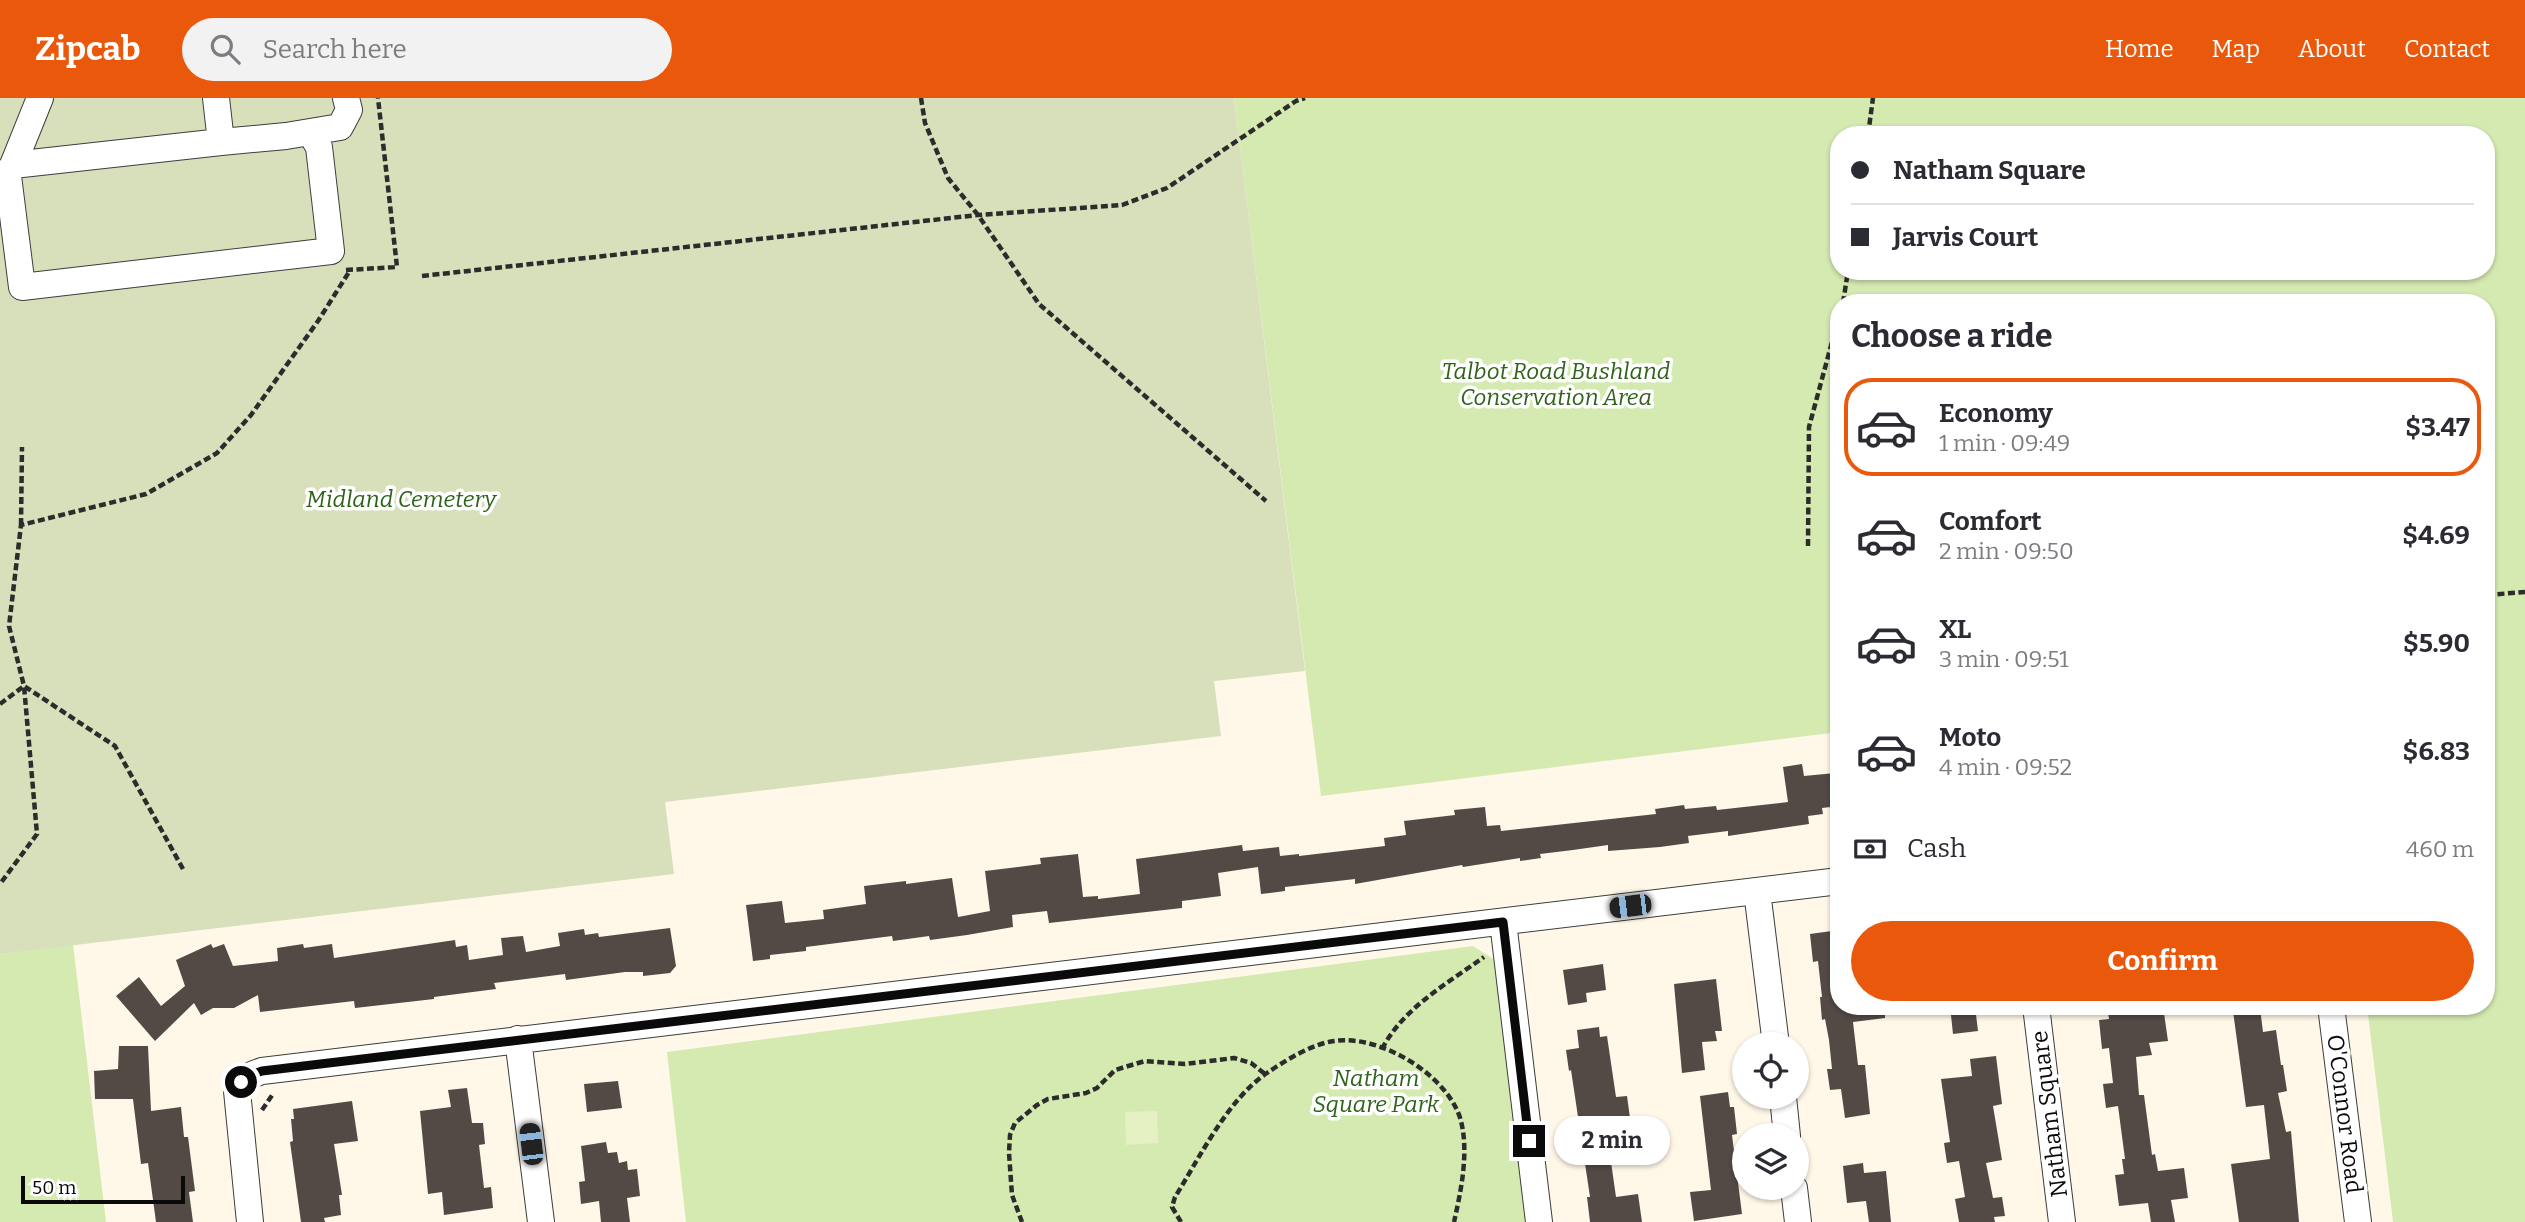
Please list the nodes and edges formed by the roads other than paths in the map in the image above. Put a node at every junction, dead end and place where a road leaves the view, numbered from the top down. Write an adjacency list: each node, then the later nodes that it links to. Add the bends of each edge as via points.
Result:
1 (40, 98): 6 (street)
2 (216, 98): 5 (street)
3 (346, 98): 4 (street, via 349,110 340,127)
4 (310, 132): 5 (street); 7 (street, via 319,146 331,251)
5 (221, 142): 6 (street)
6 (4, 169): 7 (street)
7 (11, 289)
8 (1830, 882): 9 (street)
9 (1757, 891): 10 (street); 13 (street)
10 (1503, 922): 14 (street); 18 (street)
11 (2037, 1015): 20 (street, Natham Square)
12 (2332, 1015): 21 (street, O'Connor Road)
13 (1774, 1032)
14 (518, 1039): 16 (street, via 250,1075 237,1091); 17 (street)
15 (1795, 1200): 19 (street)
16 (250, 1222)
17 (541, 1222)
18 (1539, 1222)
19 (1798, 1222)
20 (2062, 1222)
21 (2358, 1222)

